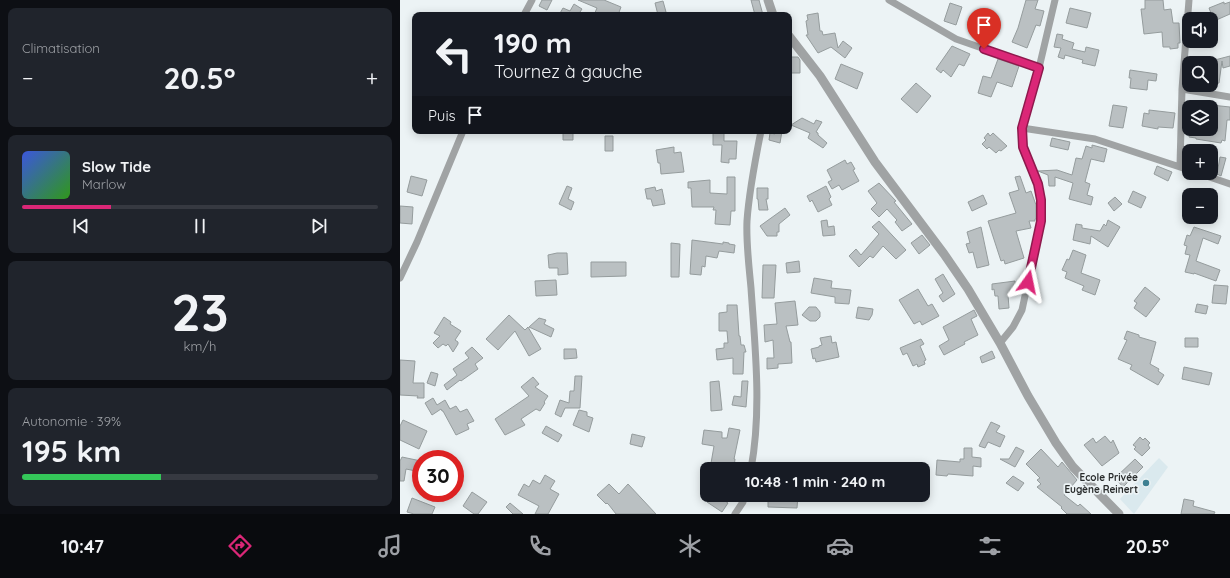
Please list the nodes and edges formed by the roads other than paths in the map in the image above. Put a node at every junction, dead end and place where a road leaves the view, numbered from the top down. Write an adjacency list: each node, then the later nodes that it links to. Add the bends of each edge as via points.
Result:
1 (532, 0): 6 (street)
2 (768, 0): 7 (street)
3 (889, 0): 10 (street, via 956,39)
4 (1055, 0): 10 (street)
5 (1189, 0): 9 (street)
6 (526, 12)
7 (771, 12)
8 (792, 40): 21 (street, via 820,76 875,162 944,254)
9 (1185, 56)
10 (1039, 68): 14 (street)
11 (1182, 89): 17 (street)
12 (1200, 92): 13 (street)
13 (1230, 97)
14 (1022, 128): 17 (street, via 1095,139); 21 (street, via 1023,147 1038,184 1041,221 1022,310)
15 (462, 134): 20 (street)
16 (760, 134): 22 (street, via 747,222 756,362 756,430)
17 (1180, 166)
18 (1218, 180): 19 (street)
19 (1230, 184)
20 (400, 278)
21 (1000, 343): 25 (street, via 1031,402 1073,468)
22 (753, 462)
23 (743, 502): 24 (street)
24 (735, 514)
25 (1119, 514)

